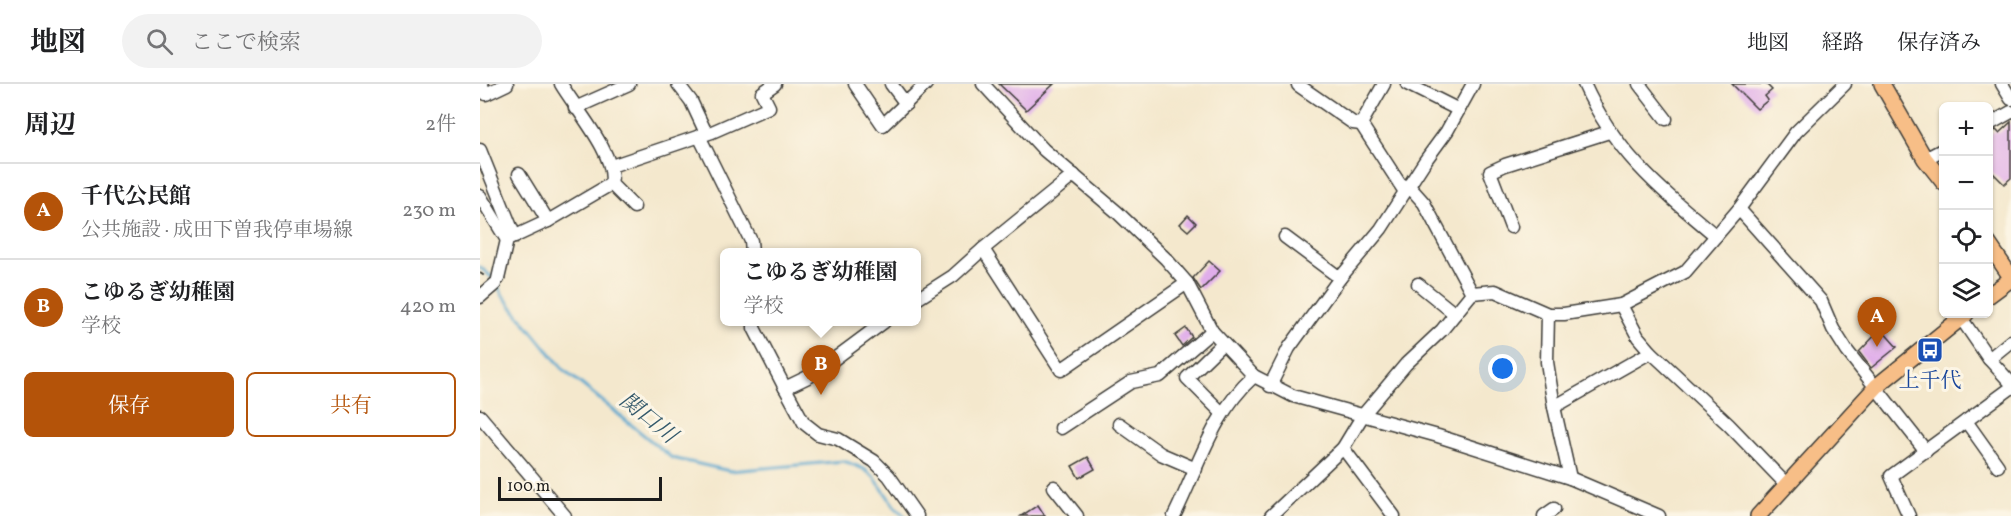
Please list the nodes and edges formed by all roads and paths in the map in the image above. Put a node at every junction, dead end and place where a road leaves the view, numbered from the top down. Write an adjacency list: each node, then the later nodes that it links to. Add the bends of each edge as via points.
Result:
1 (507, 84): 19 (street)
2 (561, 84): 22 (street)
3 (629, 84): 22 (street)
4 (678, 84): 29 (street, via 691,101)
5 (775, 84): 29 (street, via 762,93 769,106)
6 (855, 84): 21 (street, via 883,125)
7 (891, 84): 21 (street)
8 (926, 84): 21 (street)
9 (983, 84): 35 (street, via 1044,150)
10 (1384, 84): 27 (street)
11 (1407, 84): 23 (street)
12 (1473, 84): 23 (street)
13 (1584, 84): 28 (street)
14 (1639, 84): 25 (street)
15 (1845, 84): 41 (street, via 1796,132)
16 (1882, 84): 32 (main road)
17 (2002, 84): 20 (street)
18 (1298, 85): 27 (street, via 1353,123)
19 (483, 89)
20 (2011, 99)
21 (906, 104)
22 (575, 108): 33 (street, via 590,127)
23 (1459, 110): 38 (street)
24 (2011, 112): 26 (street)
25 (1666, 120)
26 (1993, 122)
27 (1361, 124): 38 (street)
28 (1609, 132): 43 (street, via 1490,172); 45 (street, via 1646,177)
29 (703, 134): 33 (street); 48 (street)
30 (480, 150): 46 (street)
31 (1939, 152): 32 (street)
32 (1925, 159): 36 (main road)
33 (610, 166): 37 (street)
34 (519, 174): 42 (street)
35 (1074, 175): 49 (street); 53 (street)
36 (1939, 177)
37 (611, 184): 40 (street); 42 (street)
38 (1406, 188): 51 (street, via 1381,229); 55 (street, via 1424,203)
39 (483, 201): 46 (street)
40 (633, 207)
41 (1739, 209): 45 (street); 74 (street, via 1821,301 1847,351)
42 (548, 221): 46 (street)
43 (1511, 227)
44 (1285, 237): 51 (street)
45 (1716, 237): 59 (street, via 1685,272)
46 (511, 238): 58 (street, via 497,282)
47 (1993, 246): 50 (main road)
48 (752, 248)
49 (983, 249): 53 (street, via 1061,370); 57 (street, via 953,276)
50 (2007, 257): 52 (main road)
51 (1340, 278): 73 (street, via 1289,348)
52 (2011, 278): 56 (main road)
53 (1187, 283): 66 (street)
54 (1418, 284): 60 (street)
55 (1472, 293): 60 (street); 61 (street, via 1495,291)
56 (1993, 293)
57 (921, 296)
58 (480, 297)
59 (1621, 305): 61 (street, via 1597,311); 69 (street)
60 (1455, 314): 79 (street)
61 (1548, 314): 77 (street, via 1547,362)
62 (1961, 318): 74 (main road)
63 (1964, 318): 70 (street)
64 (754, 326): 75 (street)
65 (877, 326): 75 (street, via 814,374)
66 (1212, 331): 68 (street); 83 (street, via 1160,376 1131,382)
67 (2011, 341): 70 (street)
68 (1222, 344): 71 (street); 78 (street, via 1187,378)
69 (1651, 352): 77 (street); 89 (street)
70 (1989, 359): 72 (street)
71 (1254, 376): 73 (street); 78 (street)
72 (2011, 383)
73 (1270, 386): 79 (street)
74 (1877, 386): 85 (street); 89 (main road)
75 (785, 388): 92 (street, via 804,423 818,434 838,439 874,460)
76 (2011, 388): 81 (street)
77 (1554, 407): 88 (street)
78 (1221, 412): 87 (street)
79 (1363, 415): 84 (street); 88 (street)
80 (480, 416): 91 (street)
81 (1966, 421): 85 (street); 86 (street)
82 (1119, 424): 87 (street, via 1161,454)
83 (1061, 428)
84 (1343, 448): 95 (street); 96 (street)
85 (1926, 451): 99 (street, via 1891,476)
86 (1998, 466)
87 (1196, 469): 94 (street)
88 (1570, 478): 97 (street)
89 (1786, 484): 98 (main road)
90 (1054, 487): 93 (street)
91 (566, 516)
92 (917, 516)
93 (1077, 516)
94 (1174, 516)
95 (1271, 516)
96 (1394, 516)
97 (1659, 516)
98 (1758, 516)
99 (1910, 516)

